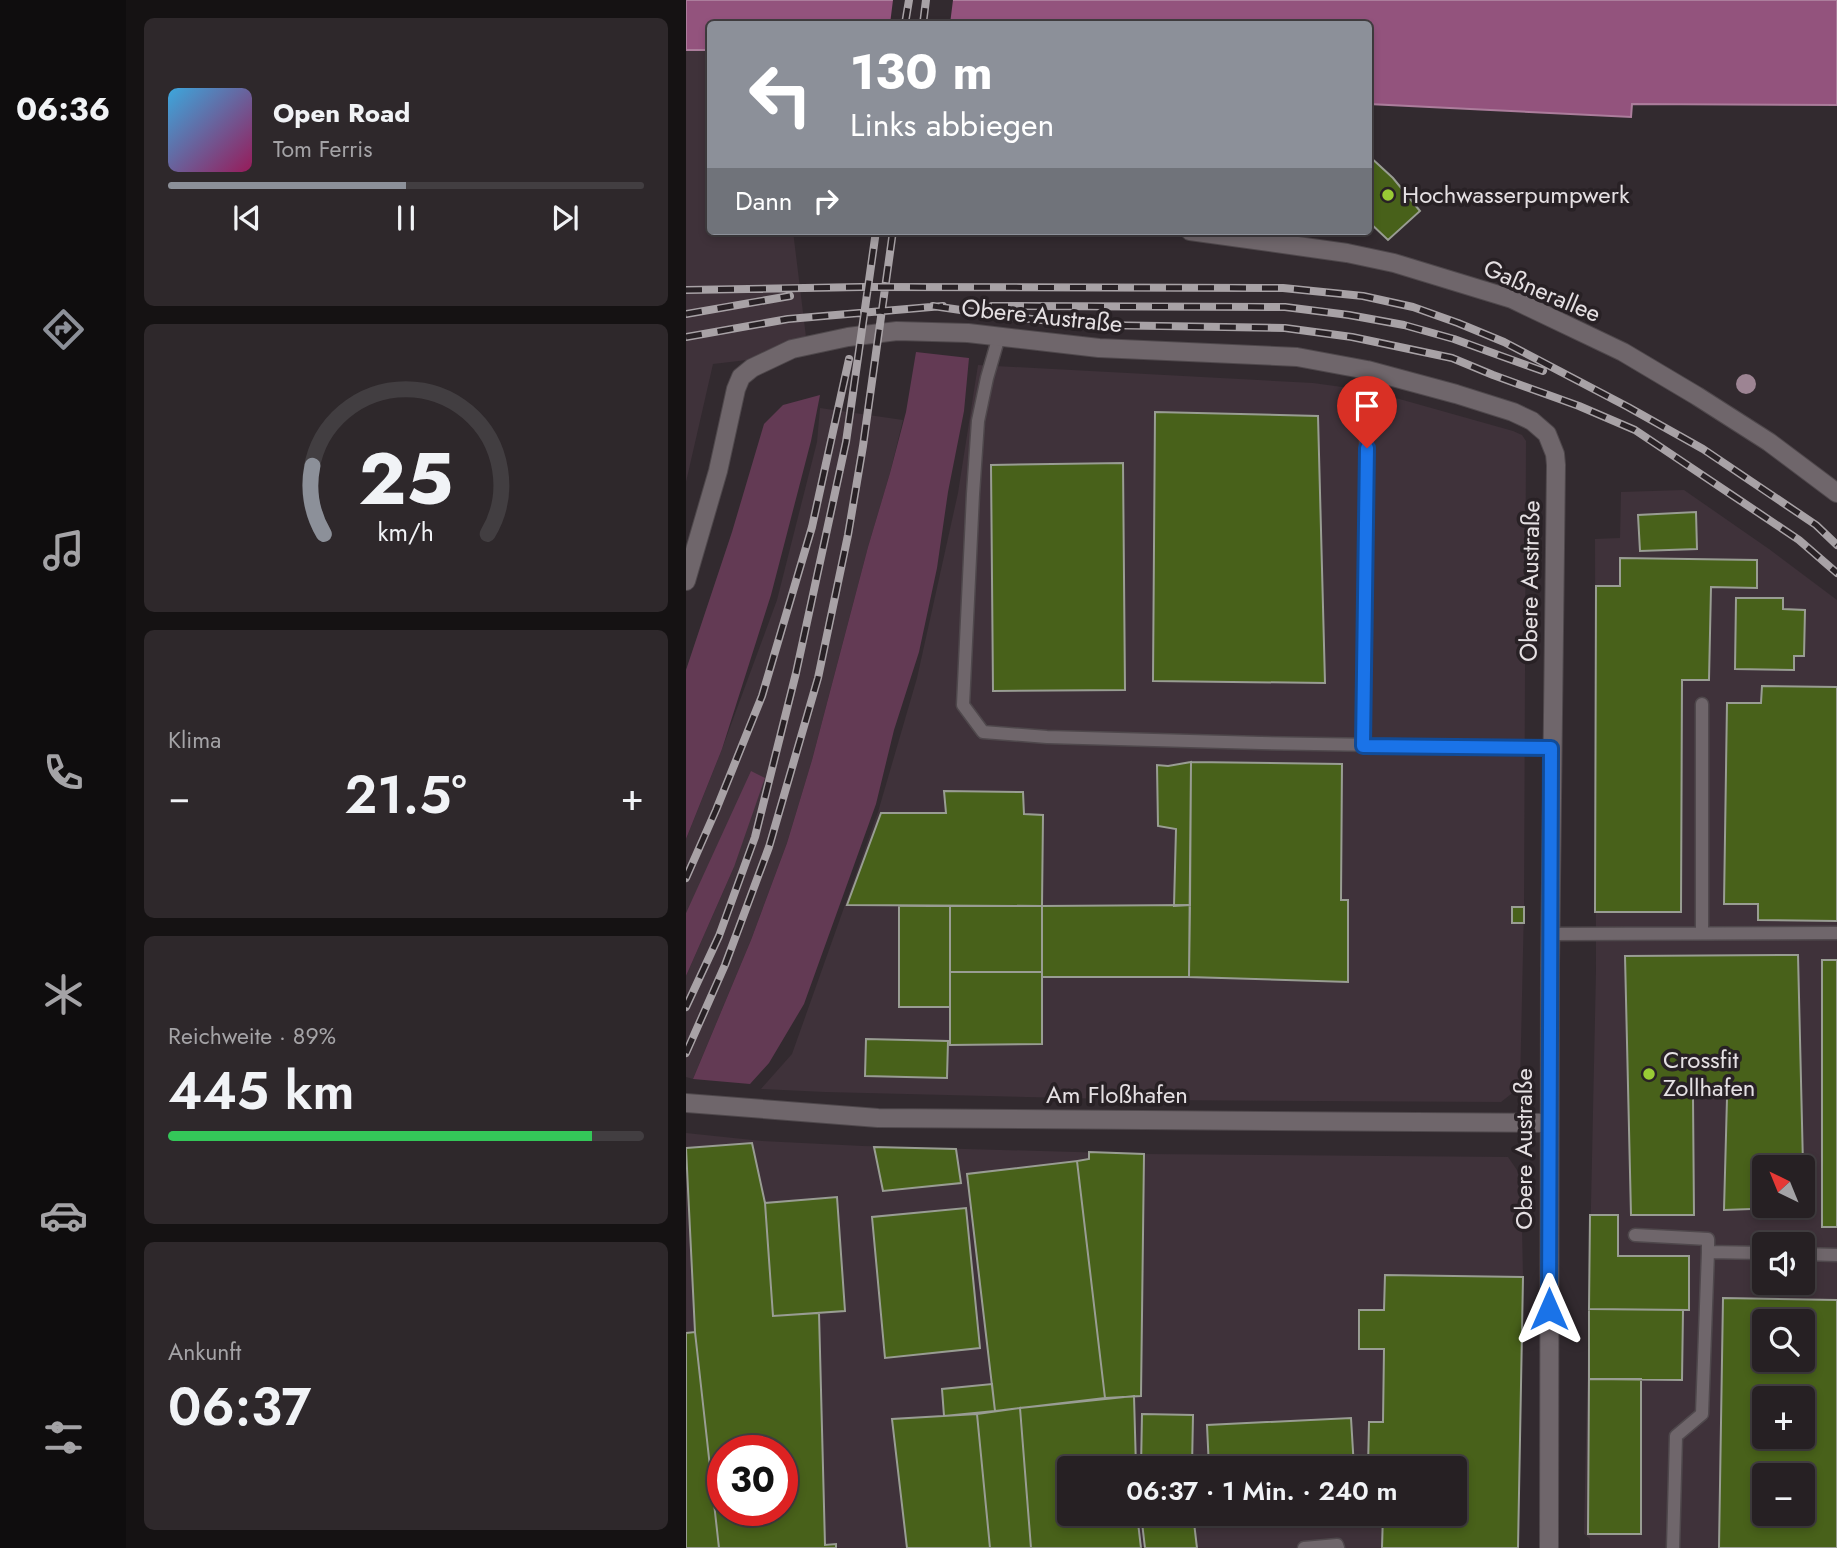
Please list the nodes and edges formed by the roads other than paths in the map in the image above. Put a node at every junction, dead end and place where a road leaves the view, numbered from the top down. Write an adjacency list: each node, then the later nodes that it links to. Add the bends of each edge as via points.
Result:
1 (1219, 235): 4 (street, Gaßnerallee, via 1394,263 1512,299 1623,352 1687,389)
2 (999, 336): 3 (street, Obere Austraße, via 1099,348 1297,357); 5 (street, Obere Austraße, via 897,331 848,337 792,349 752,368 736,389); 7 (lane, via 978,421 963,705 983,732)
3 (1367, 370): 7 (lane); 8 (street, Obere Austraße, via 1513,412 1547,434 1556,465)
4 (1837, 492)
5 (686, 581)
6 (1702, 704): 9 (lane)
7 (1363, 746): 8 (lane)
8 (1551, 748): 11 (street, Obere Austraße)
9 (1702, 933): 10 (lane); 11 (lane)
10 (1837, 933)
11 (1550, 934): 13 (street, Obere Austraße)
12 (686, 1103): 13 (street, Am Floßhafen, via 878,1118)
13 (1549, 1123): 21 (street, Obere Austraße)
14 (1635, 1235): 15 (lane, via 1708,1239)
15 (1708, 1252): 16 (lane); 22 (lane, via 1702,1413 1676,1436)
16 (1752, 1253)
17 (1815, 1254): 18 (lane)
18 (1837, 1255)
19 (1304, 1548): 20 (lane)
20 (1338, 1548)
21 (1549, 1548)
22 (1673, 1548)

